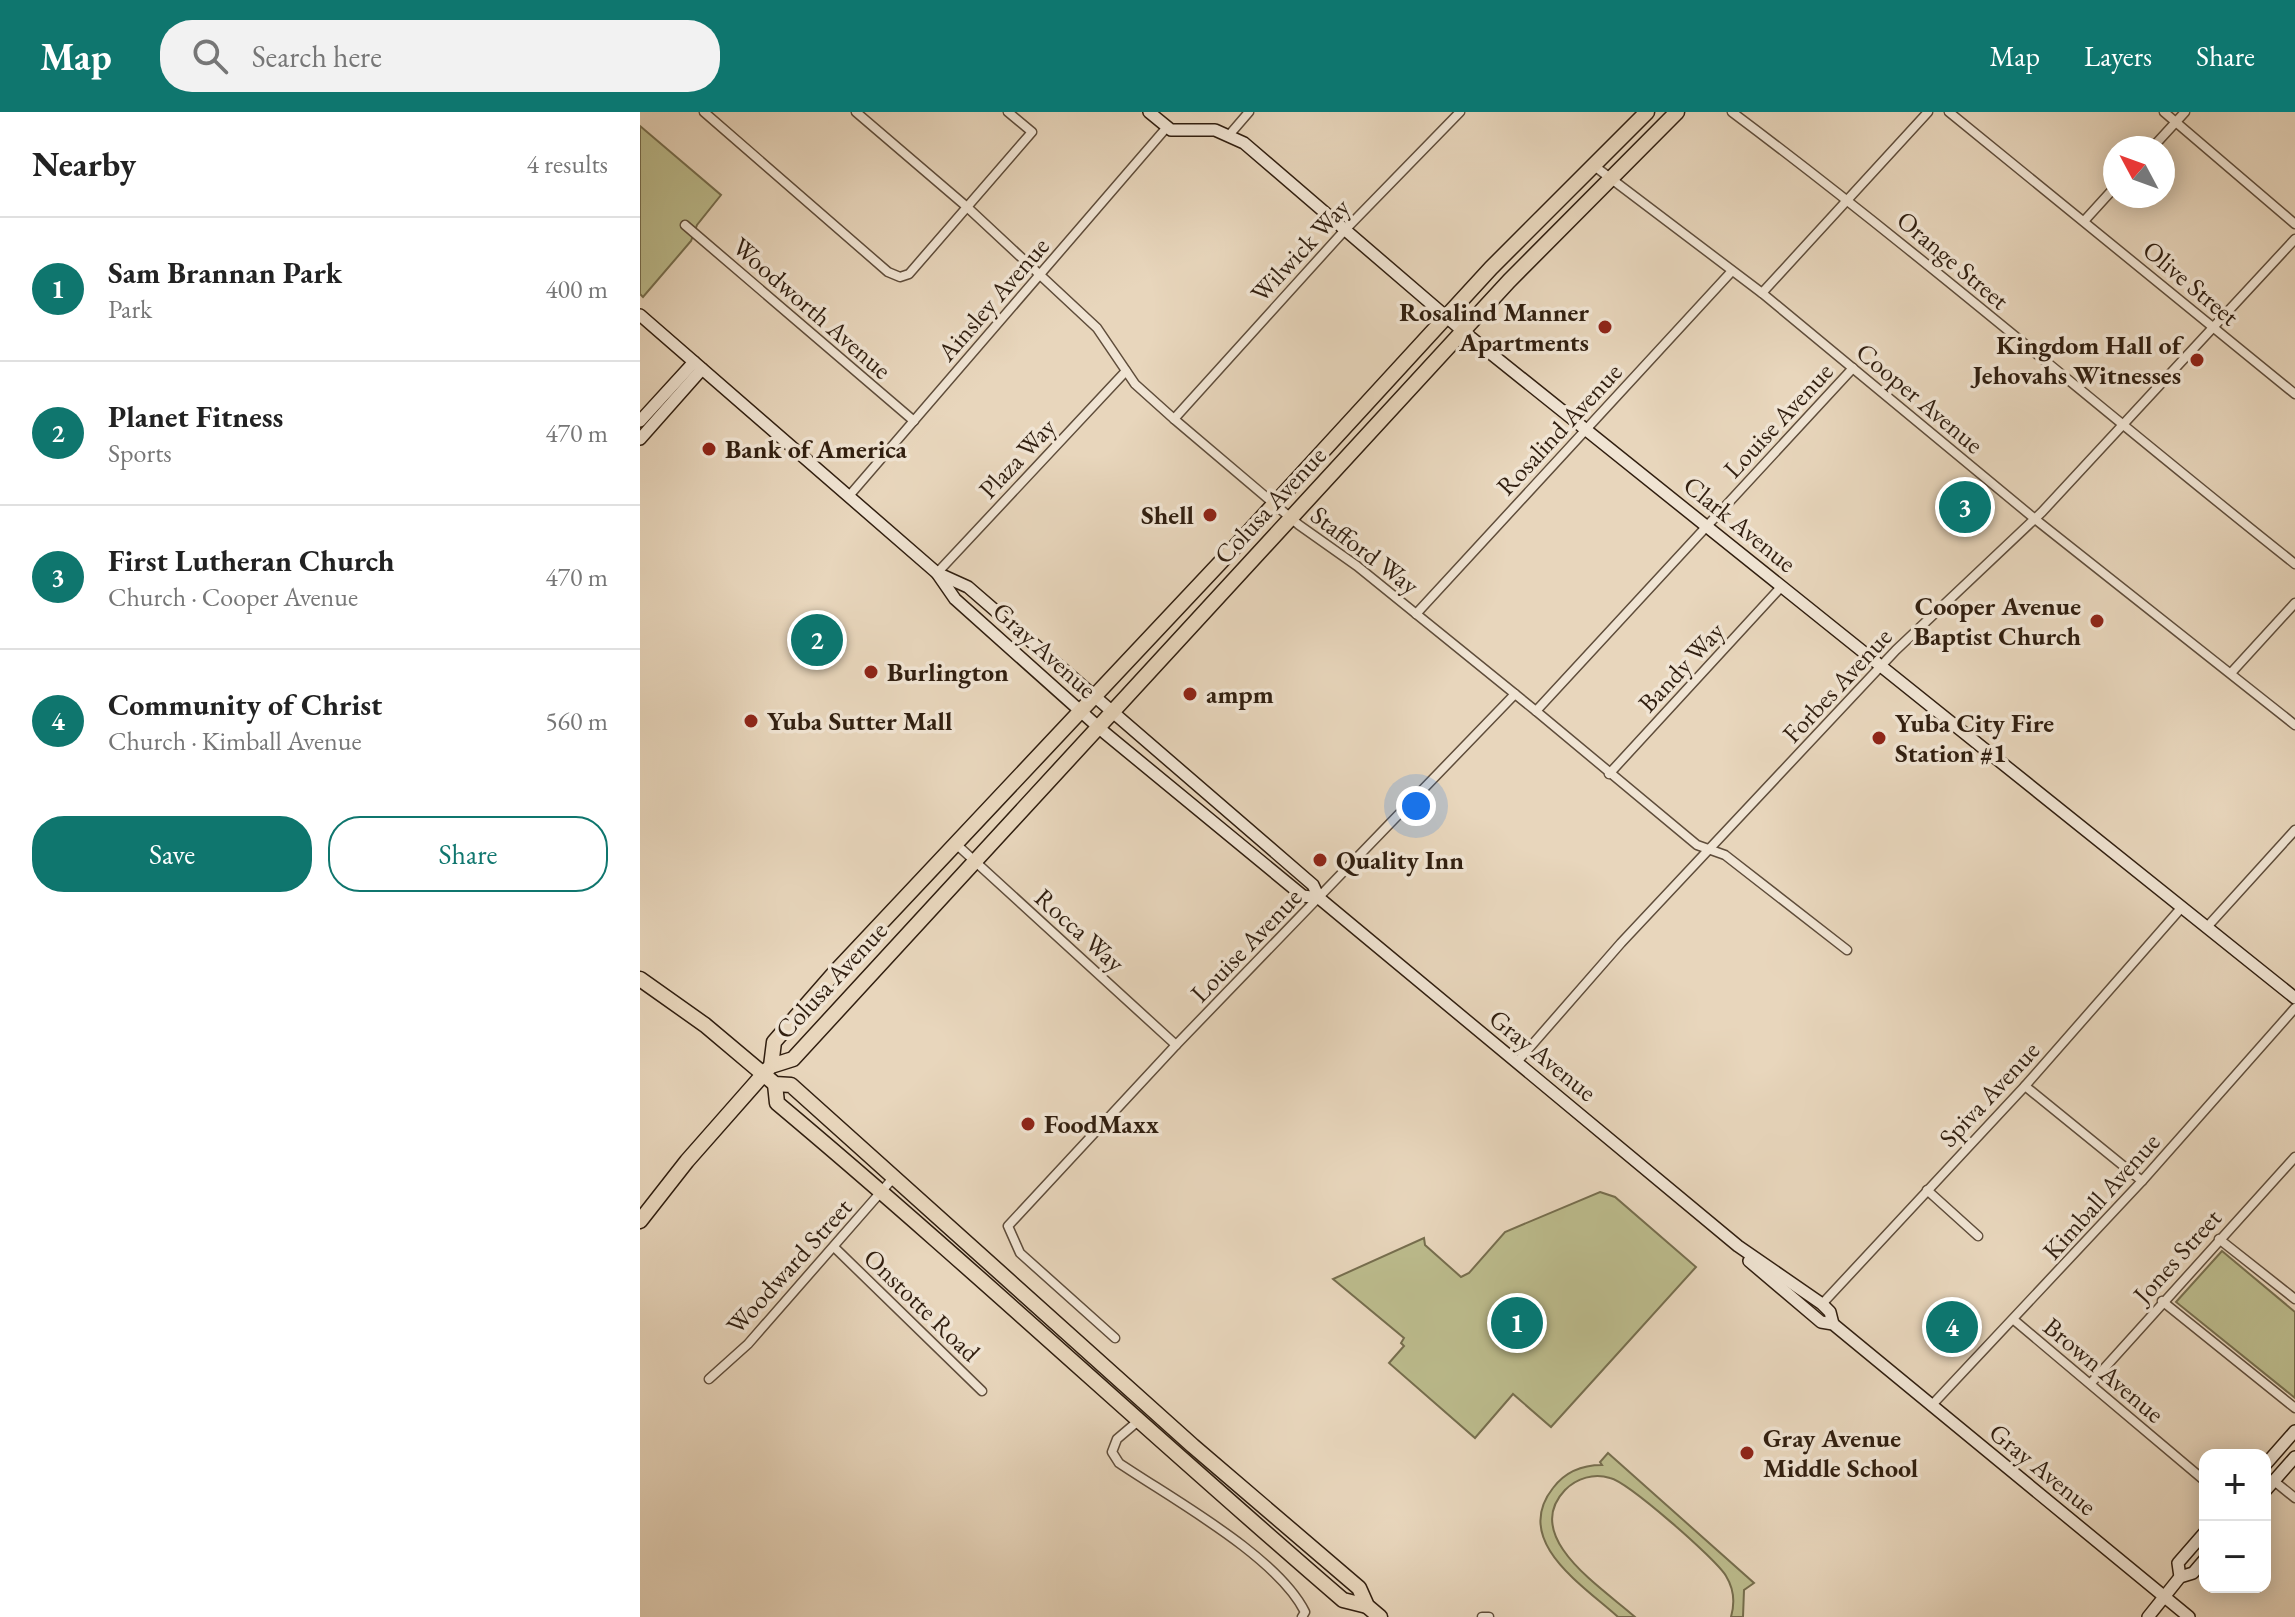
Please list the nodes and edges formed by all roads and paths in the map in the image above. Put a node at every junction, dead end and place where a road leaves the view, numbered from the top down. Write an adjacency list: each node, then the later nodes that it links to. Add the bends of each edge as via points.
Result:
1 (704, 112): 22 (street, via 900,277 909,274)
2 (856, 112): 22 (street, Stafford Way)
3 (1008, 112): 22 (street, via 1032,132)
4 (1149, 112): 15 (main road)
5 (1249, 112): 16 (street)
6 (1460, 112): 26 (street, Wilwick Way)
7 (1647, 112): 18 (highway, Colusa Avenue)
8 (1677, 112): 19 (highway, Colusa Avenue)
9 (1732, 112): 20 (street, Orange Street)
10 (1928, 112): 20 (street)
11 (2164, 112): 14 (street)
12 (2185, 112): 14 (street)
13 (1955, 114): 23 (street, Olive Street)
14 (2176, 122): 17 (street); 24 (street)
15 (1167, 127): 16 (main road); 29 (street, Ainsley Avenue)
16 (1230, 134): 26 (main road, Clark Avenue)
17 (2163, 136)
18 (1593, 165): 19 (street, Cooper Avenue); 32 (highway, Colusa Avenue)
19 (1609, 178): 28 (street, Cooper Avenue); 34 (highway, Colusa Avenue)
20 (1848, 199): 30 (street); 42 (street, Orange Street)
21 (2103, 200): 23 (street)
22 (967, 207): 29 (street, Stafford Way)
23 (2085, 220): 33 (street, Olive Street)
24 (2295, 224)
25 (685, 225): 41 (street, Woodworth Avenue)
26 (1344, 231): 32 (main road, Clark Avenue); 39 (street, Wilwick Way)
27 (2295, 239): 33 (street, Forbes Avenue)
28 (1732, 271): 30 (street, Cooper Avenue); 43 (street, Rosalind Avenue)
29 (1041, 276): 37 (street, Stafford Way, via 1097,328); 41 (street, Ainsley Avenue)
30 (1762, 293): 36 (street, Cooper Avenue)
31 (640, 315): 35 (main road, Gray Avenue)
32 (1446, 317): 34 (main road, Clark Avenue); 46 (highway, Colusa Avenue)
33 (2213, 328): 38 (street, Olive Street); 42 (street, Forbes Avenue)
34 (1464, 332): 43 (main road, Clark Avenue); 47 (highway, Colusa Avenue)
35 (698, 365): 40 (main road); 44 (main road); 45 (main road, Gray Avenue)
36 (1853, 368): 48 (street, Cooper Avenue); 49 (street, Louise Avenue)
37 (1126, 371): 39 (street, Stafford Way); 51 (street, Plaza Way)
38 (2295, 394)
39 (1174, 419): 46 (street, Stafford Way)
40 (640, 421)
41 (914, 421): 45 (street, Ainsley Avenue)
42 (2122, 427): 48 (street, Forbes Avenue); 50 (street, Orange Street)
43 (1586, 429): 49 (main road, Clark Avenue); 54 (street, Rosalind Avenue)
44 (640, 439)
45 (849, 496): 51 (main road, Gray Avenue)
46 (1274, 505): 47 (street, Stafford Way); 58 (highway, Colusa Avenue)
47 (1291, 518): 54 (street, Stafford Way); 62 (highway, Colusa Avenue)
48 (2035, 519): 55 (street, Forbes Avenue); 56 (street, Cooper Avenue)
49 (1708, 525): 52 (main road, Clark Avenue); 60 (street, Louise Avenue)
50 (2295, 564)
51 (937, 573): 58 (main road, Gray Avenue, via 968,587); 59 (main road, Gray Avenue, via 955,599)
52 (1782, 586): 55 (main road, Clark Avenue); 65 (street, Bandy Way)
53 (2295, 603): 56 (street)
54 (1416, 614): 57 (street, Stafford Way)
55 (1881, 665): 68 (street, Forbes Avenue); 71 (main road, Clark Avenue)
56 (2231, 673): 63 (street, Cooper Avenue)
57 (1515, 694): 60 (street, Stafford Way); 70 (street, Louise Avenue)
58 (1094, 696): 59 (highway, Colusa Avenue); 62 (main road, Gray Avenue)
59 (1079, 710): 64 (main road, Gray Avenue); 67 (highway, Colusa Avenue)
60 (1536, 711): 65 (street, Stafford Way)
61 (2295, 711): 63 (street)
62 (1112, 712): 64 (highway, Colusa Avenue); 70 (main road, Gray Avenue, via 1313,885)
63 (2292, 722)
64 (1099, 727): 69 (highway, Colusa Avenue); 70 (main road, Gray Avenue, via 1303,896)
65 (1609, 774): 68 (street, Stafford Way, via 1697,845)
66 (2295, 830): 72 (street)
67 (956, 844): 69 (street, Rocca Way); 79 (highway, Colusa Avenue, via 774,1042)
68 (1712, 850): 73 (street, Stafford Way); 78 (street, Forbes Avenue, via 1621,943)
69 (974, 861): 77 (street, Rocca Way); 79 (highway, Colusa Avenue, via 793,1059)
70 (1319, 898): 77 (street, Louise Avenue); 78 (main road, Gray Avenue)
71 (2182, 907): 72 (main road, Clark Avenue); 80 (street, Spiva Avenue)
72 (2207, 927): 75 (main road, Clark Avenue)
73 (1847, 950)
74 (640, 979): 79 (highway)
75 (2295, 998)
76 (2295, 1008): 83 (street, Kimball Avenue)
77 (1176, 1045): 96 (street, Louise Avenue, via 1008,1226 1020,1253)
78 (1517, 1062): 89 (main road, Gray Avenue)
79 (770, 1074): 82 (highway, via 791,1085); 85 (highway, via 777,1103); 86 (highway, via 687,1161)
80 (2025, 1086): 83 (street); 84 (street, Spiva Avenue)
81 (2295, 1157): 88 (street, Jones Street)
82 (895, 1177): 85 (street, Woodward Street); 114 (highway, via 1359,1588)
83 (2142, 1181): 94 (street, Kimball Avenue)
84 (1927, 1190): 87 (street); 93 (street, Spiva Avenue)
85 (882, 1191): 90 (street, Woodward Street); 102 (highway)
86 (640, 1221)
87 (1978, 1236)
88 (2219, 1239): 91 (street); 92 (street, Jones Street)
89 (1738, 1246): 93 (main road, Gray Avenue); 95 (main road, Gray Avenue, via 1821,1322)
90 (834, 1247): 97 (street, Woodward Street, via 748,1344); 99 (street, Onstotte Road)
91 (2295, 1299)
92 (2162, 1301): 98 (street, Jones Street); 101 (street)
93 (1822, 1304): 95 (main road, Gray Avenue)
94 (2014, 1320): 98 (street, Brown Avenue); 100 (street, Kimball Avenue)
95 (1833, 1324): 100 (main road, Gray Avenue)
96 (1115, 1338)
97 (709, 1379)
98 (2091, 1383): 106 (street, Brown Avenue)
99 (982, 1391)
100 (1931, 1406): 113 (main road, Gray Avenue)
101 (2295, 1408)
102 (1137, 1422): 114 (highway, via 1343,1600); 115 (street, via 1117,1439 1112,1452 1119,1463 1206,1518 1295,1592)
103 (2295, 1431): 105 (main road)
104 (2295, 1457): 107 (main road)
105 (2271, 1458)
106 (2199, 1476)
107 (2271, 1484)
108 (2271, 1487): 109 (street)
109 (2295, 1498)
110 (2199, 1539): 112 (main road, via 2178,1563)
111 (2199, 1566): 112 (main road)
112 (2180, 1577): 113 (main road)
113 (2165, 1597): 119 (main road); 120 (main road, Gray Avenue)
114 (1367, 1606): 116 (highway)
115 (1304, 1615)
116 (1380, 1617)
117 (1482, 1617): 118 (street)
118 (1489, 1617)
119 (2148, 1617)
120 (2189, 1617)

